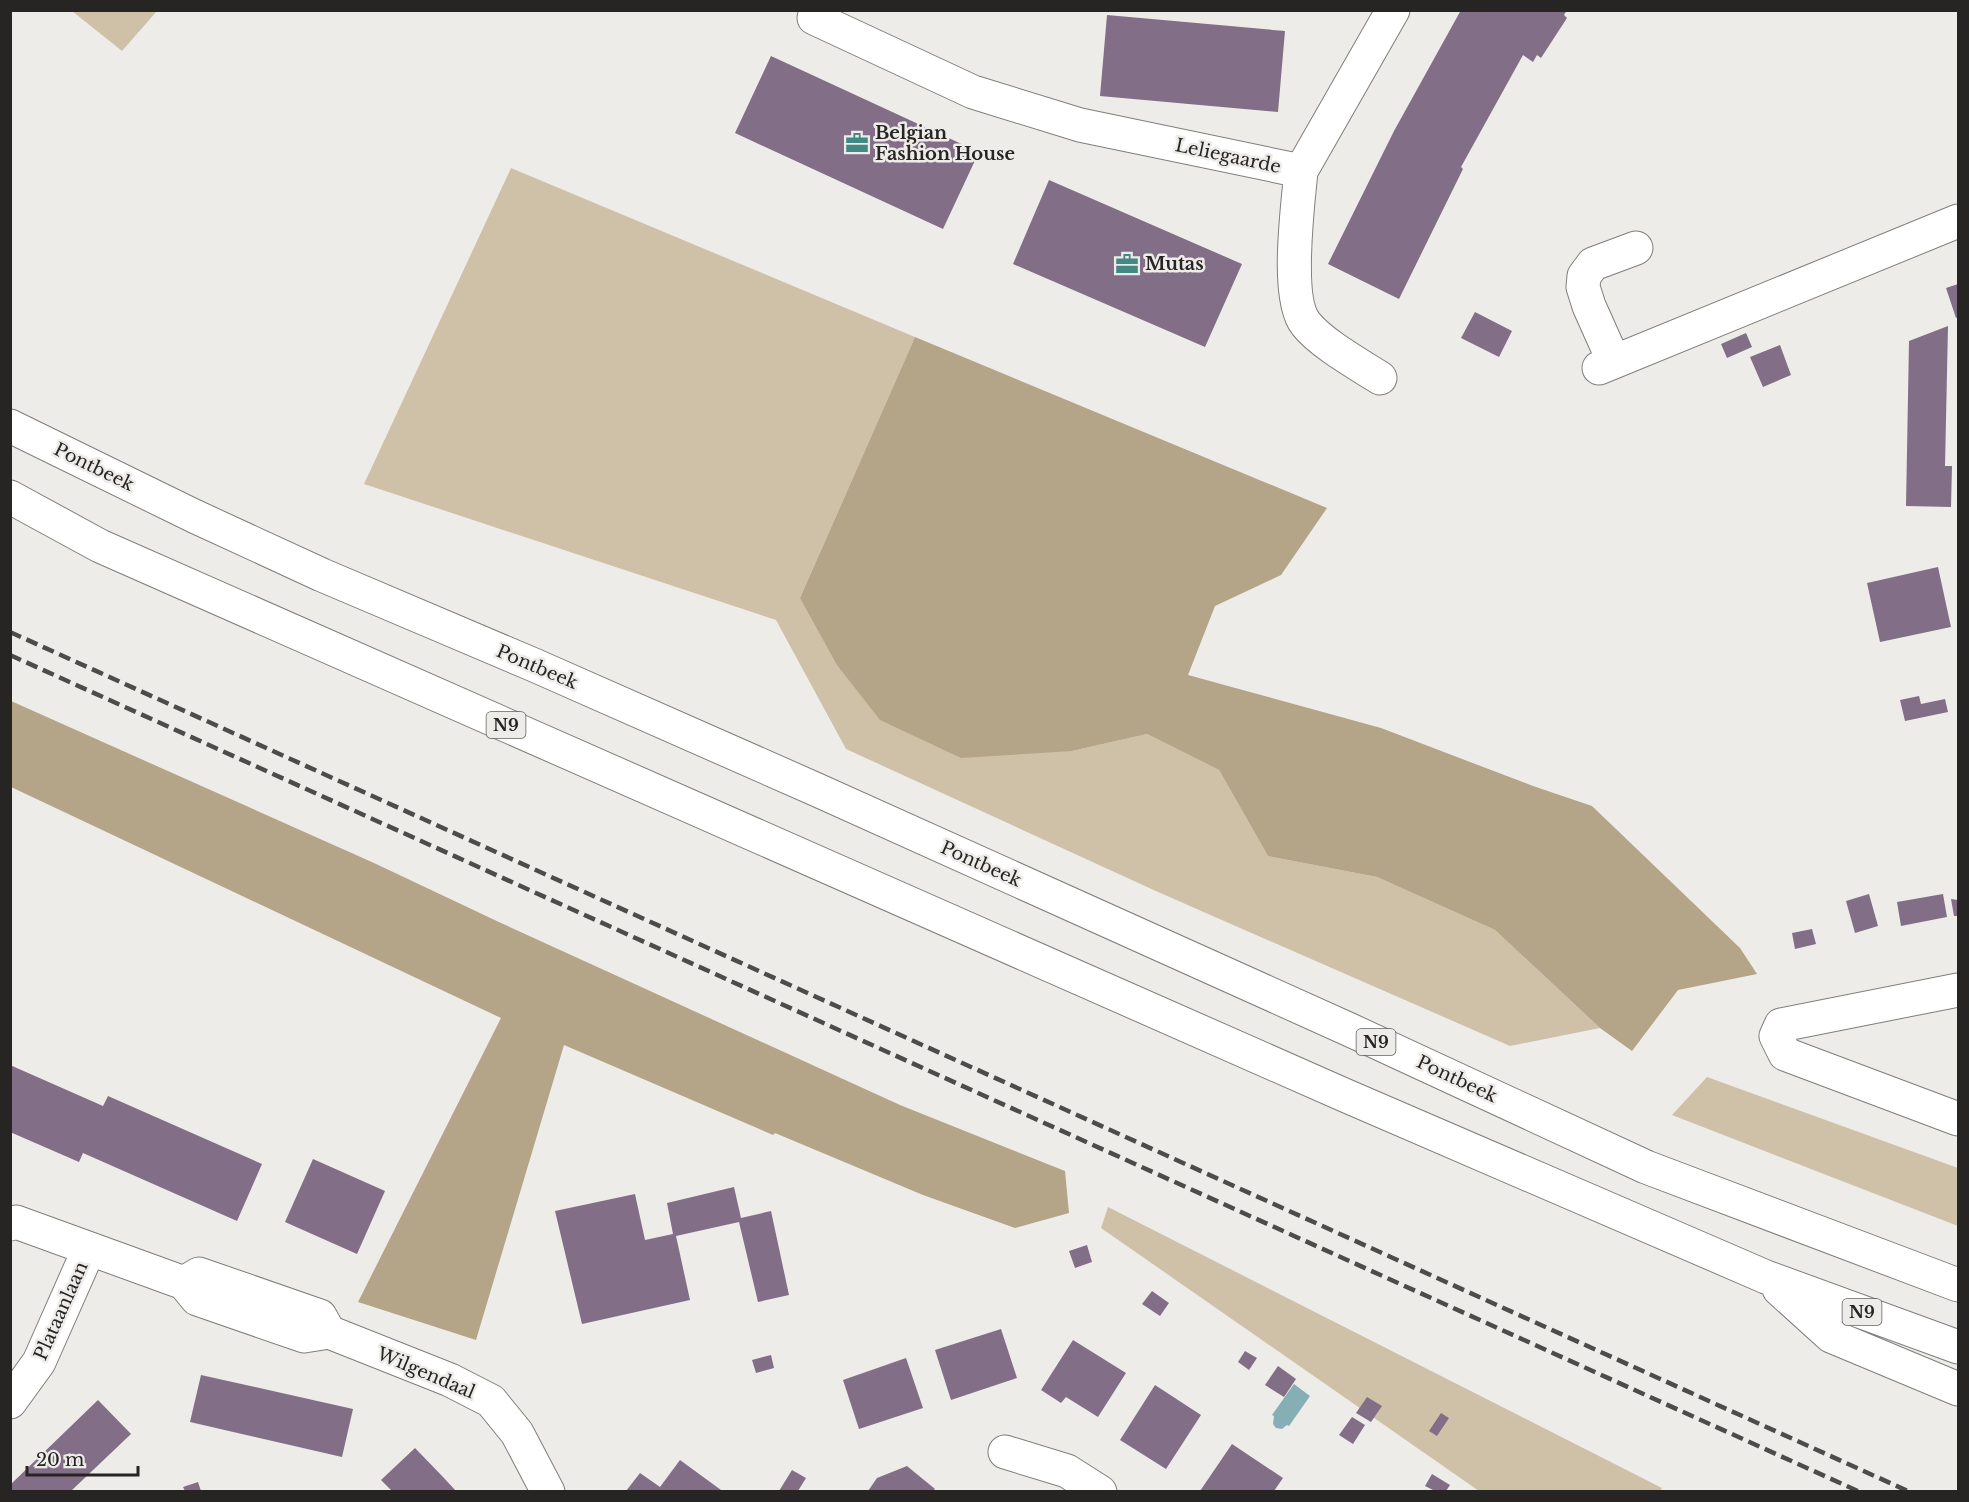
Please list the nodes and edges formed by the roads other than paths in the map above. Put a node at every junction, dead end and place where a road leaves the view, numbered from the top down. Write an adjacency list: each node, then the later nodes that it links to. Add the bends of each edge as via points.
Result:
1 (1393, 10): 3 (main road, Leliegaarde)
2 (814, 18): 3 (main road, Leliegaarde, via 973,92 1080,125)
3 (1300, 171): 6 (main road, via 1294,275 1304,323)
4 (1959, 221): 5 (main road, via 1606,365 1583,287 1584,276 1593,264)
5 (1636, 248)
6 (1380, 378)
7 (10, 426): 14 (main road, Pontbeek / N9, via 322,575 825,794 1646,1167)
8 (10, 497): 13 (main road, N9, via 100,546 1026,956)
9 (1959, 990): 10 (main road, via 1781,1025 1776,1036 1785,1054)
10 (1959, 1119)
11 (12, 1218): 12 (main road, Wilgendaal)
12 (89, 1249): 17 (main road, Plataanlaan, via 39,1362); 19 (main road, Wilgendaal, via 184,1283 197,1299 304,1336 329,1332 450,1380 491,1401 516,1433)
13 (1766, 1277): 15 (main road, N9); 16 (main road, via 1831,1336)
14 (1953, 1280)
15 (1959, 1347)
16 (1959, 1389)
17 (10, 1402)
18 (1005, 1452): 20 (main road, via 1067,1471)
19 (548, 1491)
20 (1100, 1491)

